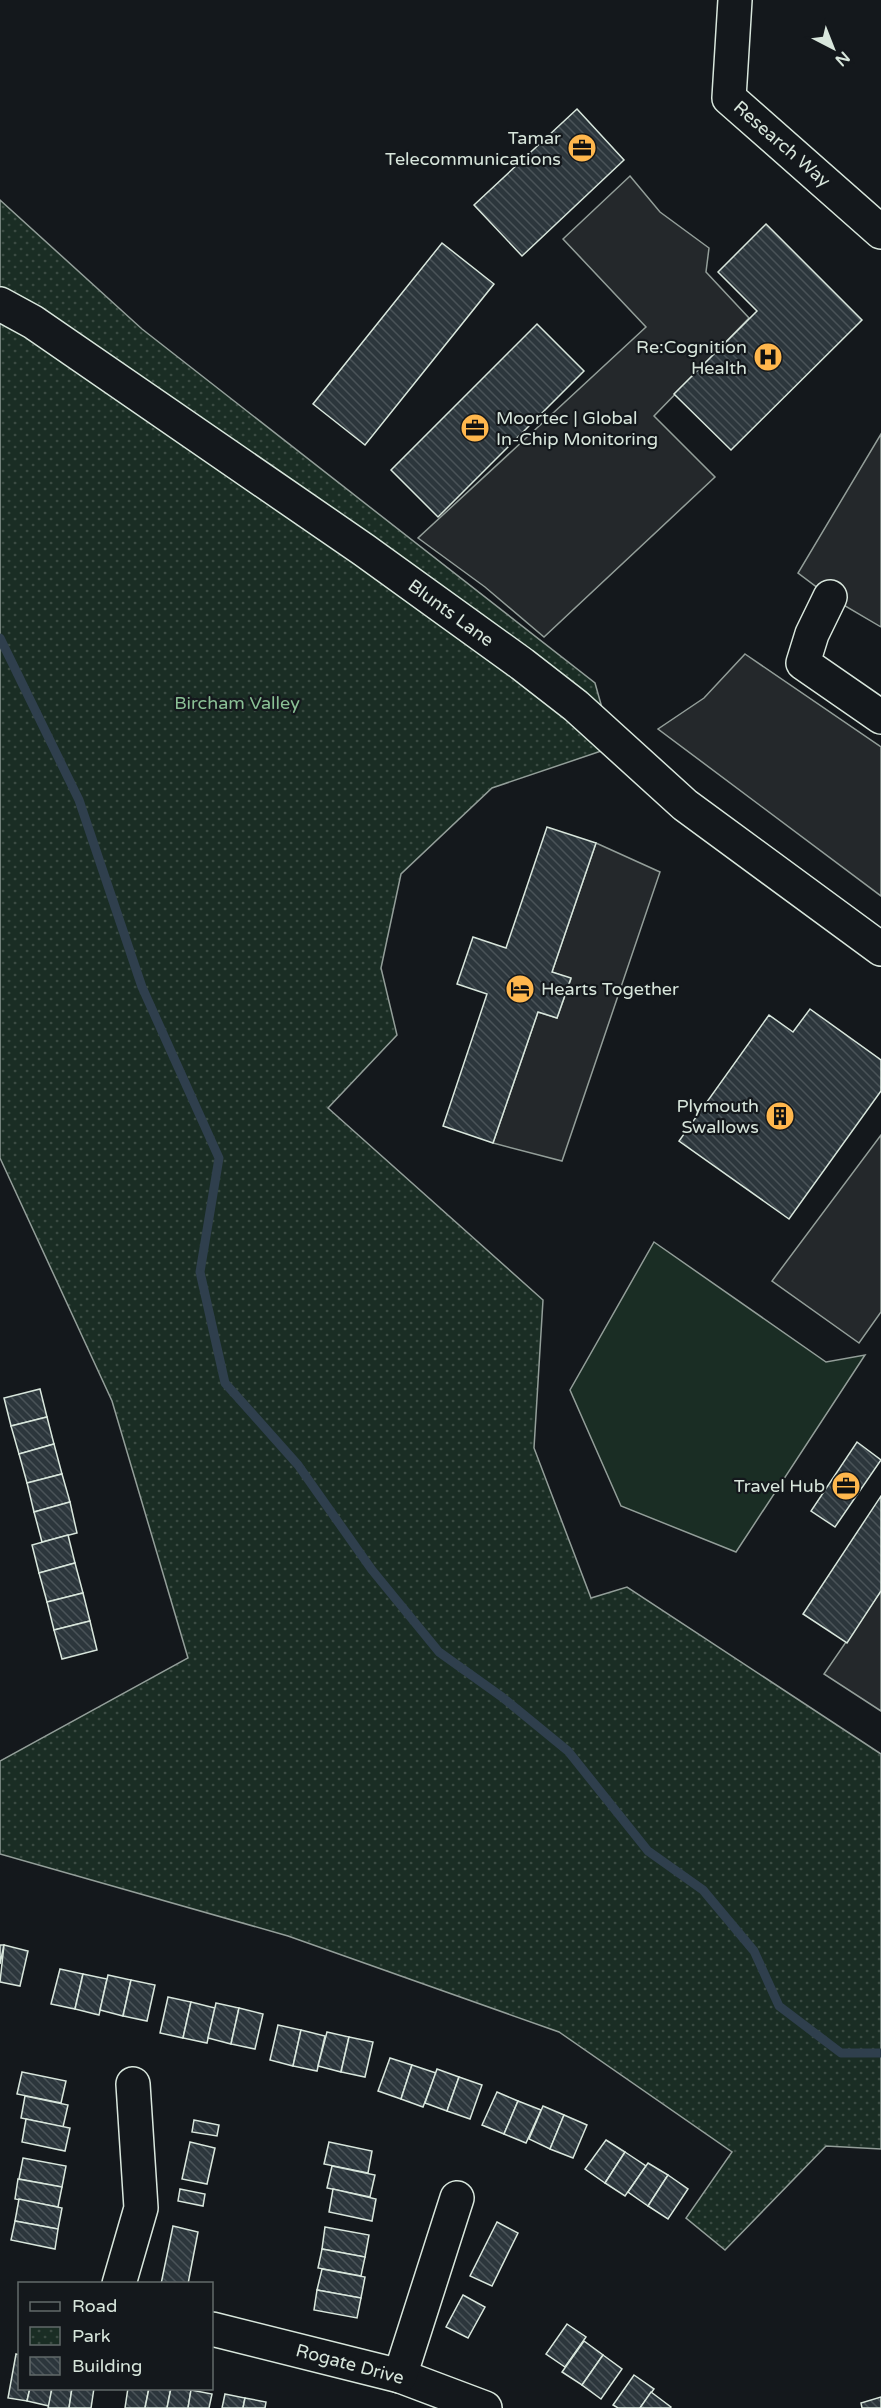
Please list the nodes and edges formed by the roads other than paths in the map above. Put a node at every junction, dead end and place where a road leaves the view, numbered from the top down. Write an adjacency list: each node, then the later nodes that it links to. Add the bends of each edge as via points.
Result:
1 (735, 0): 2 (street, Research Way, via 729,98)
2 (881, 232)
3 (0, 304): 6 (street, Blunts Lane, via 33,322 345,537 522,664 576,706 685,805)
4 (830, 597): 5 (street, via 803,663)
5 (881, 717)
6 (881, 949)
7 (133, 2084): 9 (street, via 141,2208)
8 (457, 2198): 11 (street)
9 (119, 2282)
10 (213, 2329): 11 (street, Rogate Drive)
11 (400, 2376): 12 (street, Rogate Drive)
12 (485, 2408)

